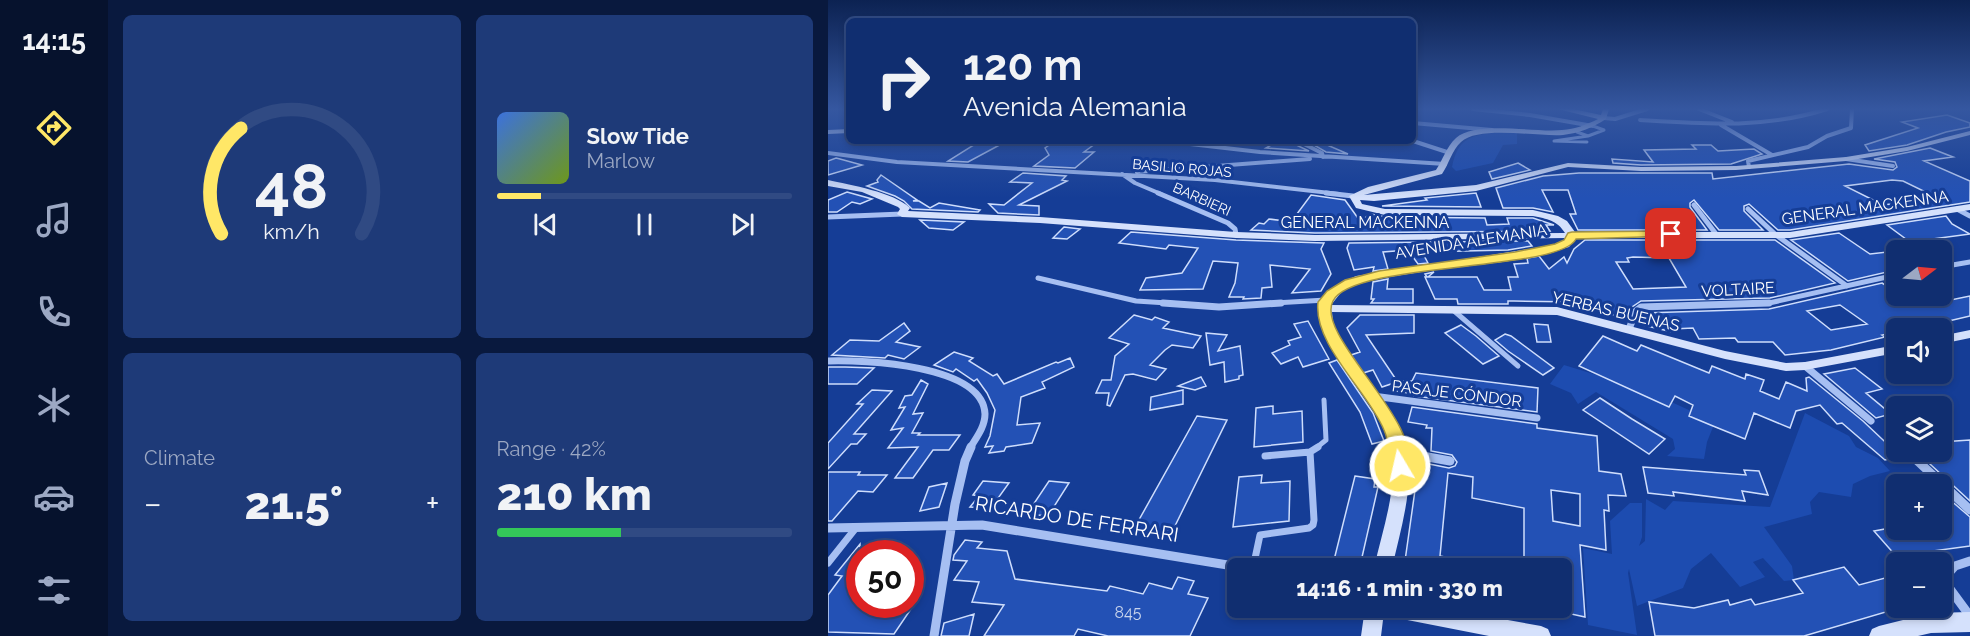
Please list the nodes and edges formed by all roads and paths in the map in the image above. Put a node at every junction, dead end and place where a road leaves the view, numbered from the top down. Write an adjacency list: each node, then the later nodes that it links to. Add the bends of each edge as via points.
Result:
1 (1459, 139): 11 (street)
2 (1561, 139): 7 (lane, via 1554,141)
3 (1745, 139): 12 (street)
4 (1822, 139): 12 (street, via 1808,147)
5 (1948, 139): 14 (street)
6 (1416, 142): 11 (street)
7 (1587, 142)
8 (1186, 144): 13 (street)
9 (1304, 144): 13 (street)
10 (828, 153): 18 (street, BASILIO ROJAS, via 897,162)
11 (1450, 153): 15 (street)
12 (1773, 155): 17 (street, via 1748,161)
13 (1323, 157): 15 (street); 18 (street)
14 (1846, 159): 16 (street); 17 (street)
15 (1445, 164): 20 (street, via 1439,172)
16 (1893, 166)
17 (1749, 167): 20 (street, via 1641,169 1568,165 1476,188 1374,198)
18 (1122, 174): 20 (street, BASILIO ROJAS); 29 (street, BARBIERI, via 1228,223)
19 (828, 183): 25 (street, via 864,190 901,205 905,208)
20 (1353, 196): 30 (street, AVENIDA ALEMANIA, via 1359,206 1385,212 1545,214 1564,223)
21 (1694, 205): 28 (street)
22 (1970, 207): 24 (street, GENERAL MACKENNA)
23 (1748, 208): 31 (street)
24 (1957, 209): 26 (street); 31 (street, GENERAL MACKENNA)
25 (902, 214): 27 (street); 29 (street, GENERAL MACKENNA)
26 (1970, 216)
27 (828, 217)
28 (1716, 234): 30 (street, GENERAL MACKENNA); 31 (street, GENERAL MACKENNA)
29 (1236, 235): 30 (street, GENERAL MACKENNA)
30 (1572, 235): 37 (street, AVENIDA ALEMANIA, via 1565,245 1550,249 1360,278 1339,288)
31 (1776, 235): 36 (street)
32 (1970, 262): 33 (street)
33 (1952, 265)
34 (1886, 277): 36 (street, VOLTAIRE)
35 (1038, 278): 37 (street, YERBAS BUENAS, via 1136,301 1228,307)
36 (1847, 286): 39 (street, VOLTAIRE, via 1769,303 1641,307)
37 (1325, 304): 38 (street, YERBAS BUENAS); 46 (street, via 1337,345)
38 (1453, 310): 39 (street, YERBAS BUENAS, via 1557,311); 44 (lane)
39 (1629, 329): 45 (street, YERBAS BUENAS, via 1764,364)
40 (1970, 334): 41 (street)
41 (1952, 338)
42 (1886, 351): 45 (street, YERBAS BUENAS)
43 (828, 361): 56 (street, via 871,360 934,371 978,397 984,407 984,418 965,458)
44 (1518, 366)
45 (1805, 366): 49 (street)
46 (1373, 396): 48 (street, PASAJE CÓNDOR); 51 (street, via 1393,429)
47 (1324, 400): 50 (lane, via 1326,440)
48 (1537, 417)
49 (1871, 421)
50 (1310, 452): 52 (lane); 59 (lane, via 1313,525 1260,535)
51 (1400, 452): 53 (street); 60 (street, via 1398,489)
52 (1265, 456)
53 (1450, 461)
54 (1919, 462): 55 (street)
55 (1968, 505)
56 (951, 524): 57 (street, RICARDO DE FERRARI); 63 (street, RICARDO DE FERRARI, via 1013,529); 69 (street)
57 (856, 527): 58 (street, RICARDO DE FERRARI); 62 (lane)
58 (828, 528)
59 (1255, 558)
60 (1385, 558)
61 (1970, 561): 64 (street, via 1957,564 1945,577)
62 (828, 563)
63 (1227, 565)
64 (1970, 616)
65 (1374, 618): 70 (street)
66 (1439, 618): 68 (street)
67 (1970, 622): 72 (street, via 1931,623)
68 (1515, 634): 71 (street)
69 (934, 636)
70 (1371, 636)
71 (1541, 636)
72 (1879, 636)

